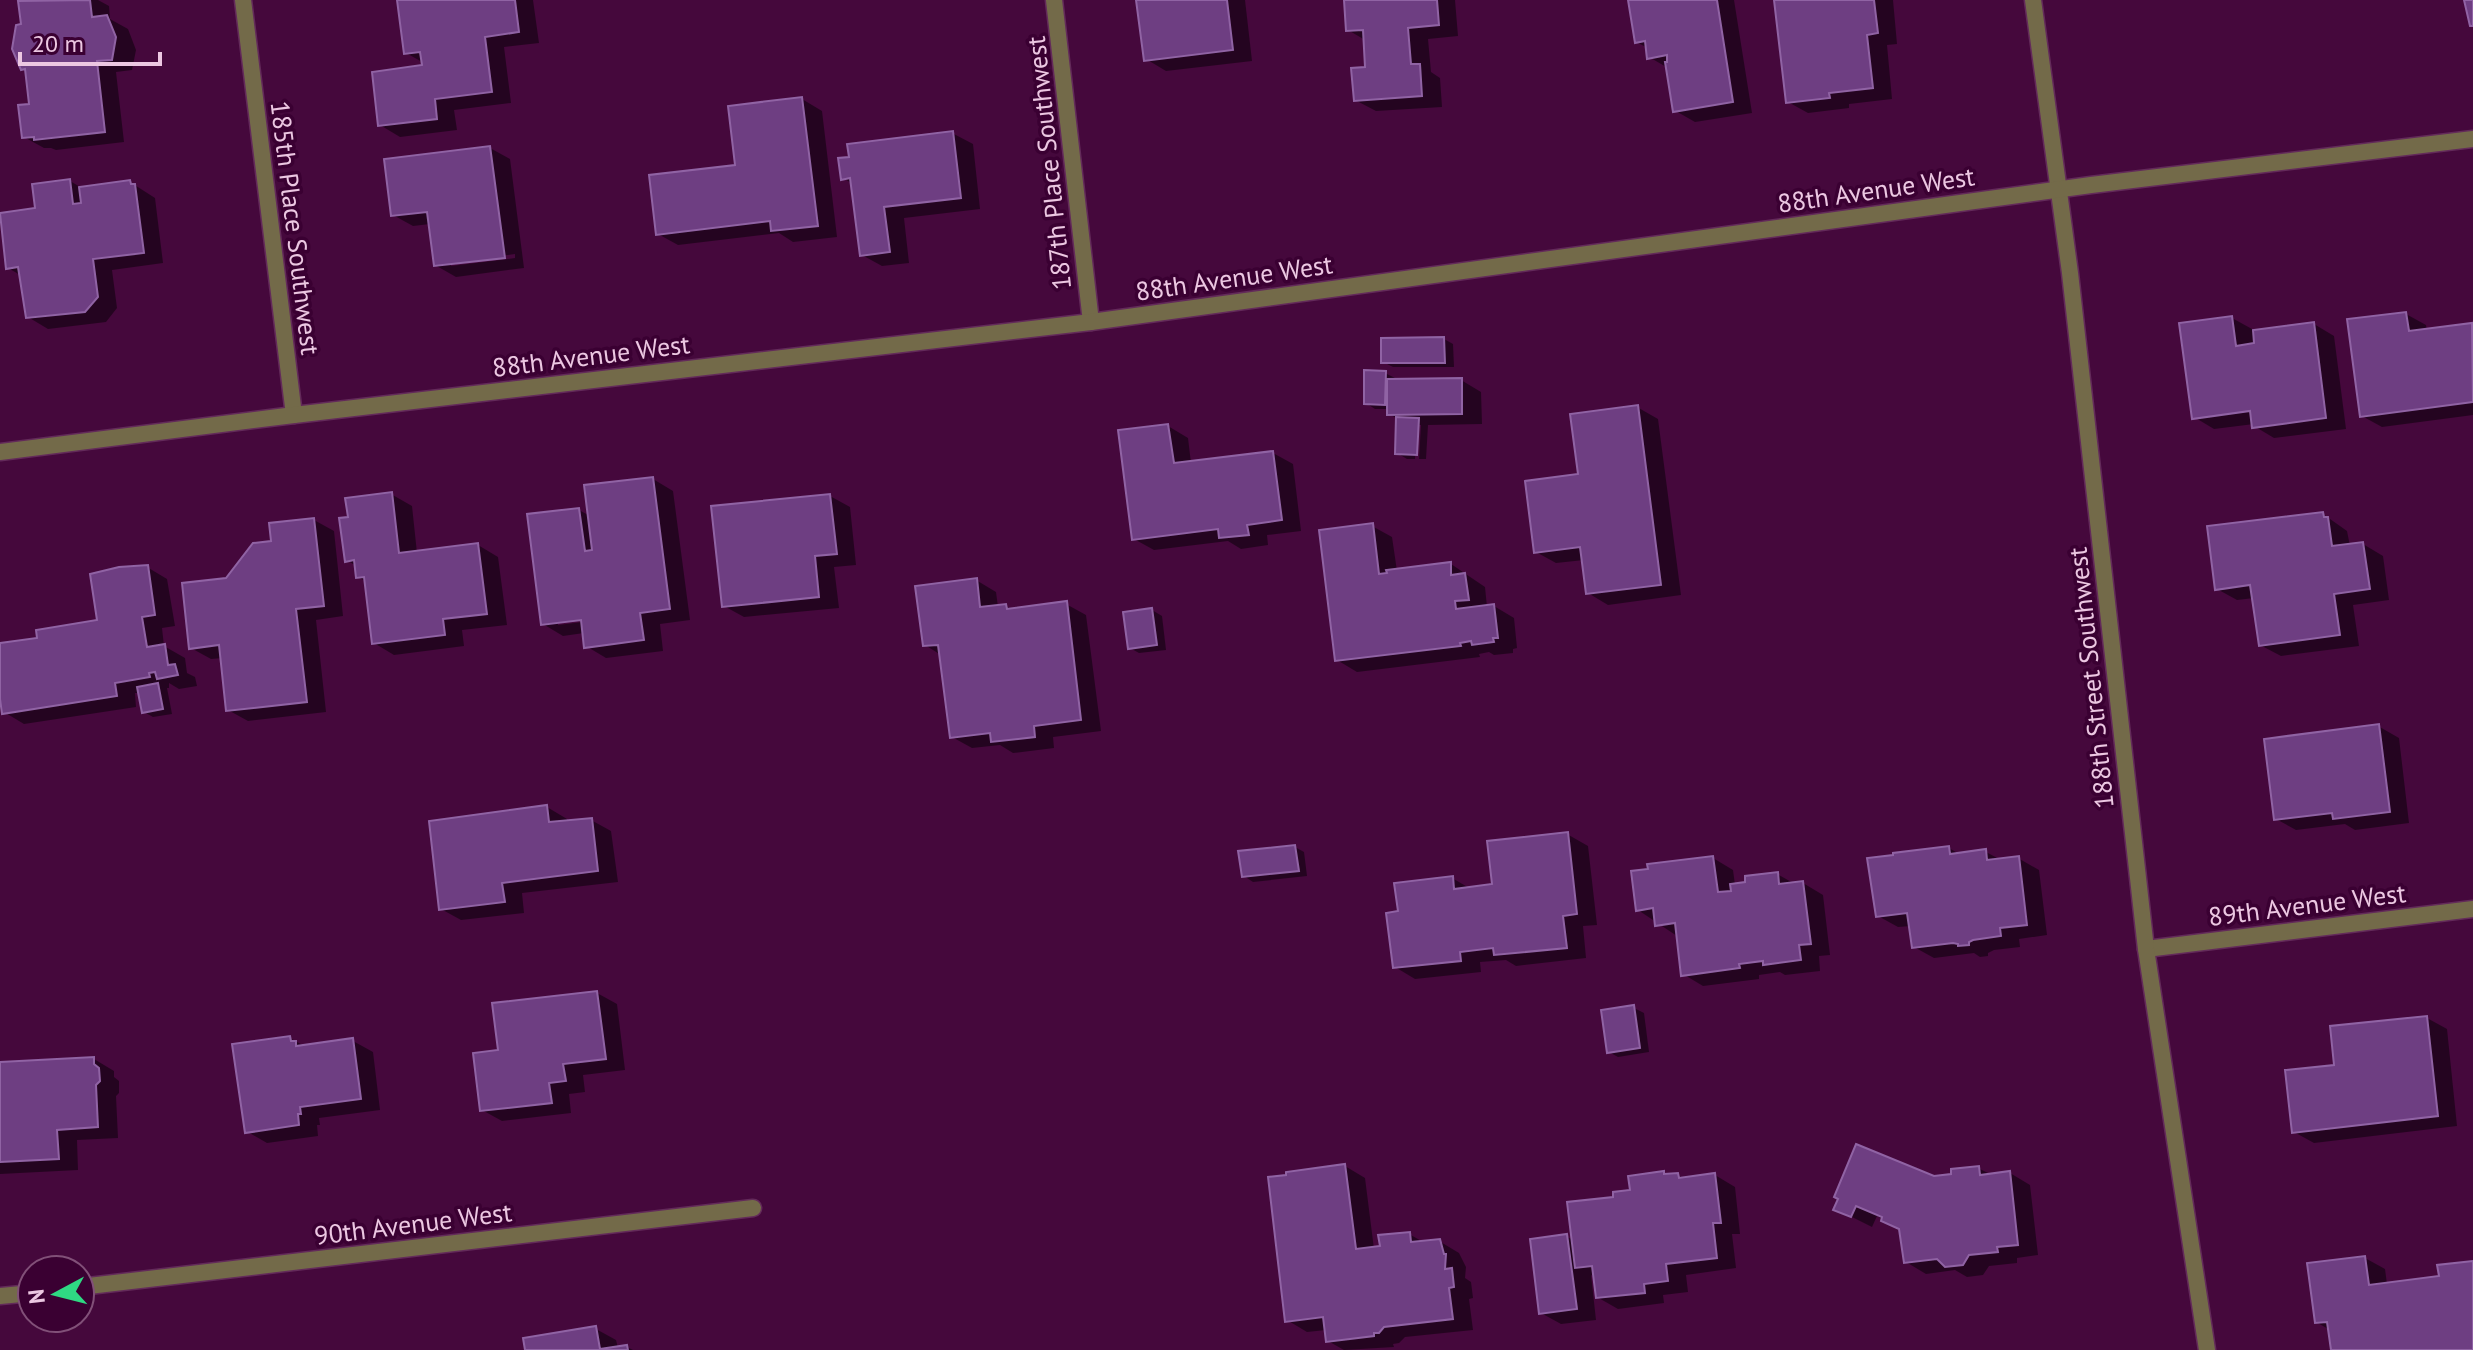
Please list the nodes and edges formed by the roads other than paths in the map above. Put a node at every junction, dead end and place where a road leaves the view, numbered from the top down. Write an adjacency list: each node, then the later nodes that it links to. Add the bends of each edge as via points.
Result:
1 (243, 0): 7 (street, 185th Place Southwest)
2 (1054, 0): 6 (street, 187th Place Southwest)
3 (2033, 0): 5 (street, 188th Street Southwest)
4 (2473, 139): 5 (street, 88th Avenue West)
5 (2059, 189): 6 (street, 88th Avenue West); 10 (street, 188th Street Southwest)
6 (1091, 322): 7 (street, 88th Avenue West)
7 (294, 415): 8 (street, 88th Avenue West)
8 (0, 452)
9 (2473, 909): 10 (street, 89th Avenue West)
10 (2146, 949): 13 (street, 188th Street Southwest)
11 (753, 1208): 12 (street, 90th Avenue West)
12 (96, 1285)
13 (2207, 1350)

